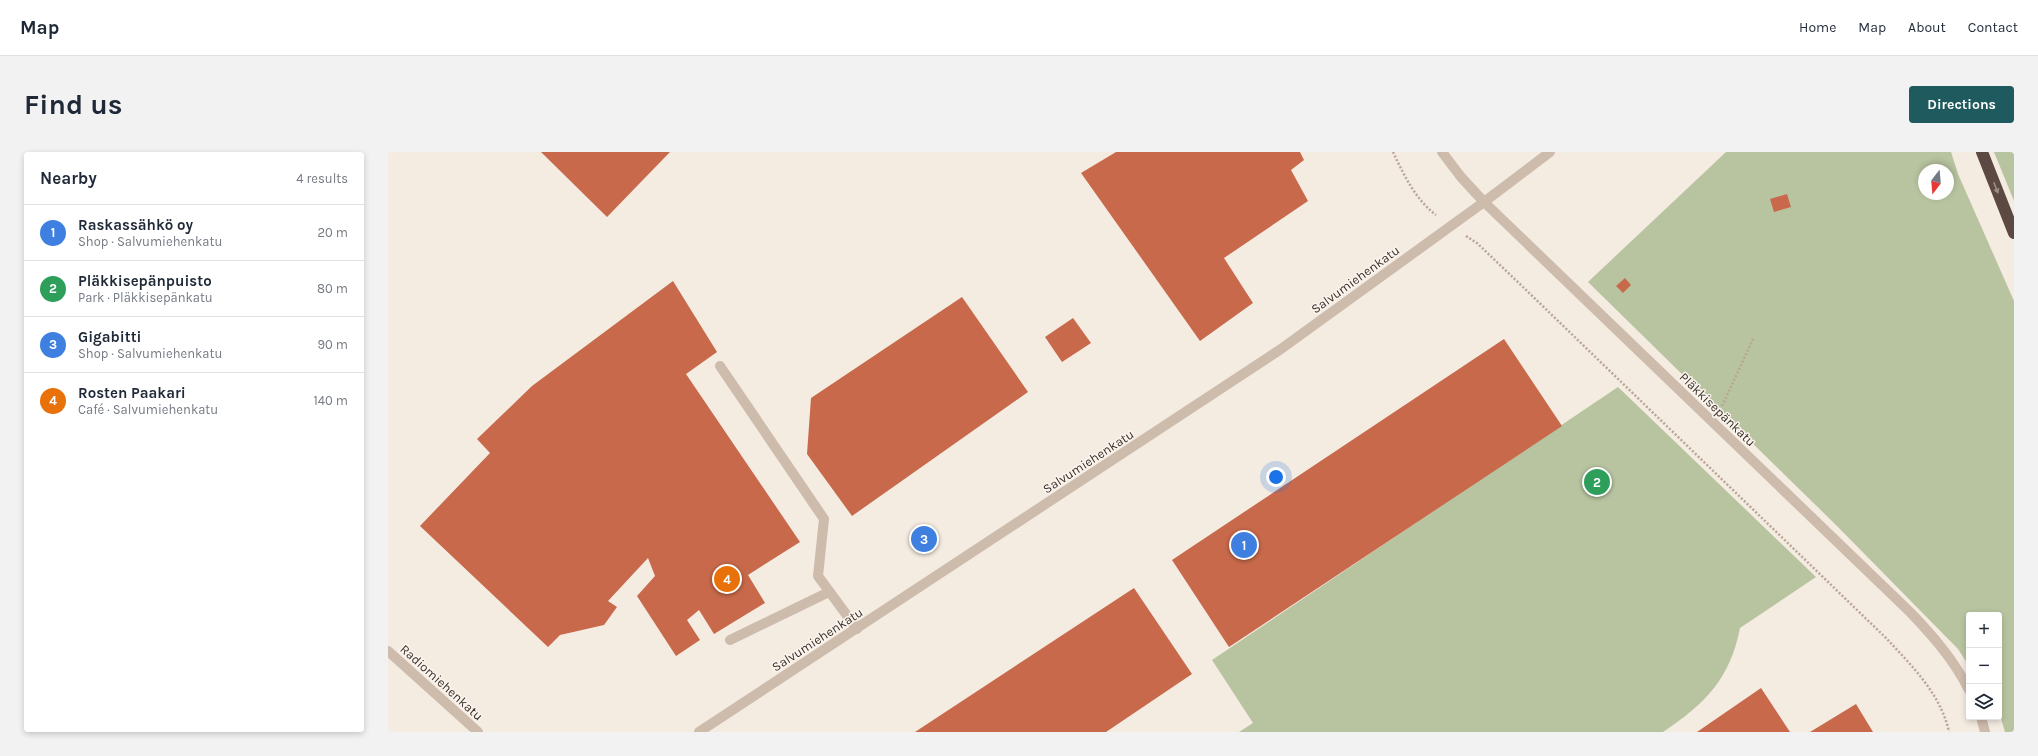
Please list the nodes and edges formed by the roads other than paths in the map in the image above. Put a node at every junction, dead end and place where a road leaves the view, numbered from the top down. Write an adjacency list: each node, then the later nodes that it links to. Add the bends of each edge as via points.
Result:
1 (1442, 152): 4 (street, Pläkkisepänkatu)
2 (1550, 152): 4 (street, Salvumiehenkatu)
3 (1982, 152): 5 (highway, one-way to 5)
4 (1484, 202): 8 (street, Salvumiehenkatu, via 1280,349); 11 (street, Pläkkisepänkatu, via 1910,612 1935,639)
5 (2014, 233)
6 (720, 366): 7 (street, via 824,519 818,576)
7 (829, 592): 8 (street); 9 (street)
8 (857, 628): 14 (street, Salvumiehenkatu)
9 (730, 640)
10 (388, 651): 13 (street, Radiomiehenkatu)
11 (1966, 685)
12 (1982, 720): 15 (street)
13 (478, 732)
14 (699, 732)
15 (1985, 732)

